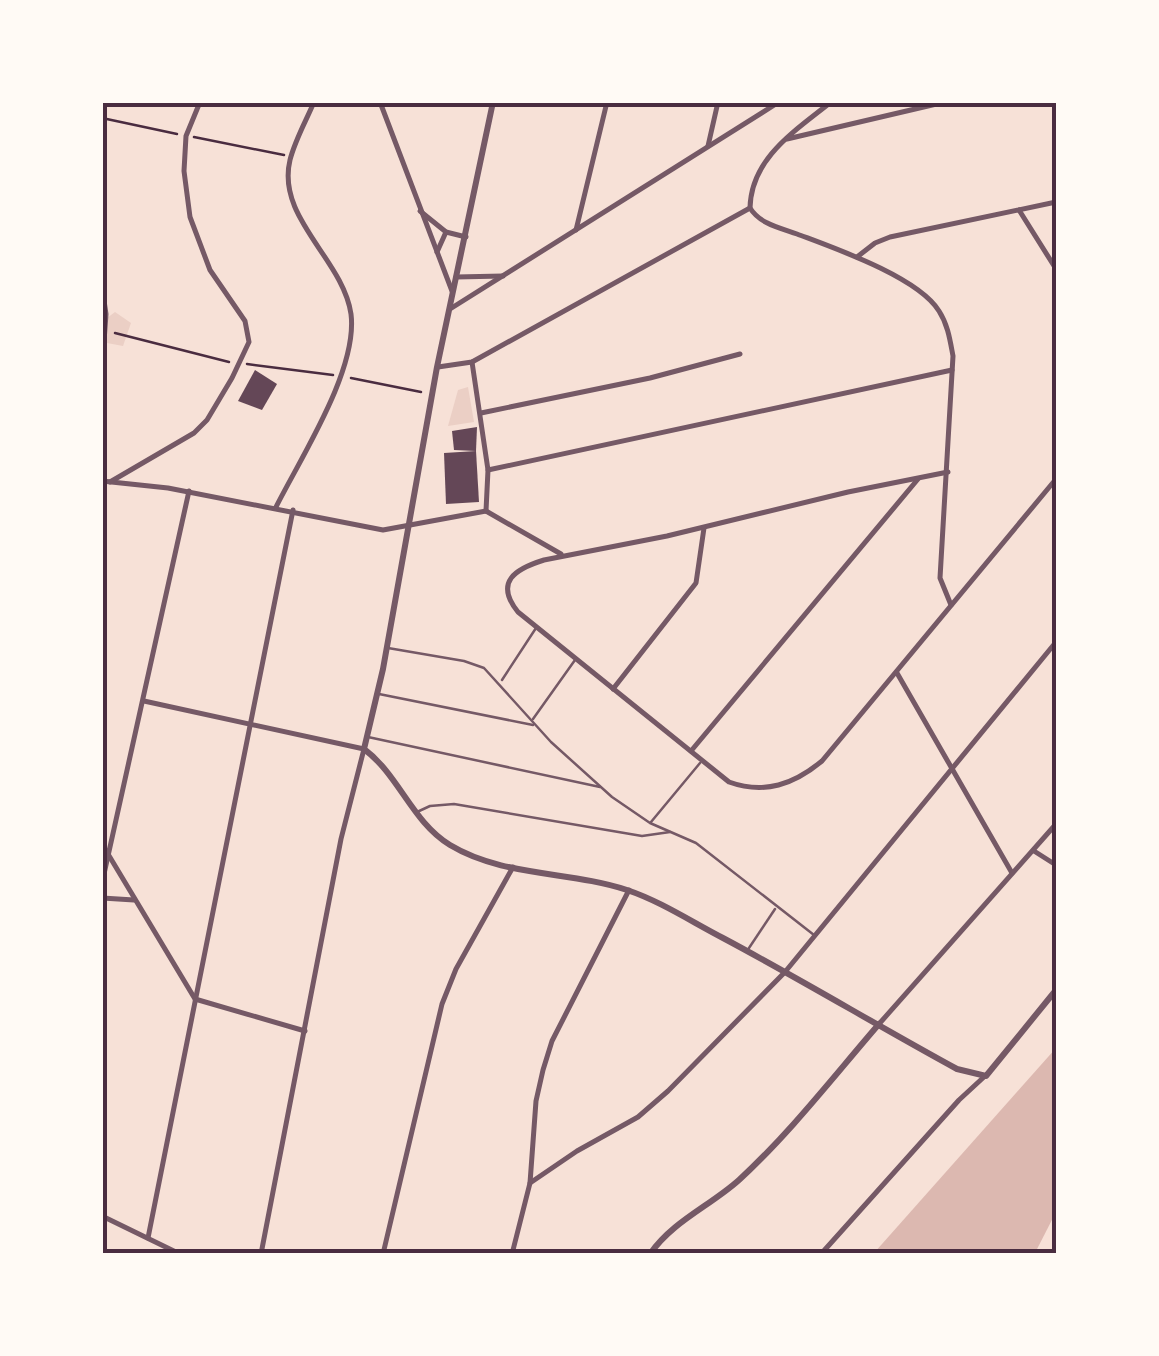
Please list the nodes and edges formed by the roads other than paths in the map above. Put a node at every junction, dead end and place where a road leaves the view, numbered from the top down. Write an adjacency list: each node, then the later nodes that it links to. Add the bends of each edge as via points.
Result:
1 (200, 102): 37 (street, via 186,136 184,172 194,234 249,342 194,433)
2 (314, 102): 39 (street, via 288,172 295,206 342,283 351,317 341,376)
3 (380, 102): 14 (street)
4 (494, 102): 18 (street)
5 (607, 102): 17 (street)
6 (718, 102): 11 (street)
7 (779, 102): 11 (street)
8 (830, 102): 10 (street)
9 (945, 102): 10 (street)
10 (785, 139): 13 (street, via 757,173)
11 (708, 146): 17 (street)
12 (1056, 202): 15 (street)
13 (750, 208): 20 (street, via 765,222); 28 (street)
14 (418, 209): 16 (street); 19 (street)
15 (1019, 210): 20 (street, via 876,242); 21 (street)
16 (446, 232): 18 (street); 19 (street)
17 (575, 233): 23 (street)
18 (466, 237): 22 (street)
19 (437, 252): 25 (street)
20 (857, 257): 31 (street, via 922,292 938,308)
21 (1056, 269)
22 (456, 276): 23 (street); 25 (street)
23 (506, 276): 26 (street)
24 (102, 287): 30 (street)
25 (452, 294): 26 (street)
26 (450, 309): 29 (street)
27 (740, 354): 32 (street)
28 (472, 362): 29 (street); 32 (street)
29 (437, 367): 42 (street)
30 (102, 369)
31 (952, 370): 33 (street); 34 (street)
32 (481, 414): 33 (street)
33 (488, 470): 41 (street)
34 (948, 472): 35 (street); 45 (street, via 940,578)
35 (920, 477): 43 (street); 60 (street)
36 (1056, 479): 45 (street)
37 (106, 482): 38 (street)
38 (189, 491): 39 (street); 54 (street)
39 (276, 506): 40 (street)
40 (293, 510): 42 (street, via 383,530); 56 (street)
41 (486, 511): 42 (street); 44 (street)
42 (408, 524): 48 (street)
43 (704, 528): 44 (street); 52 (street, via 696,582)
44 (563, 556): 46 (street, via 526,566 506,588 508,600)
45 (950, 605): 50 (street)
46 (537, 627): 49 (street); 51 (lane)
47 (1056, 642): 62 (street)
48 (386, 648): 51 (lane, via 475,663); 53 (street)
49 (576, 659): 52 (street); 55 (lane)
50 (897, 673): 61 (street, via 802,778 746,788); 62 (street)
51 (500, 683): 55 (lane)
52 (612, 688): 60 (street)
53 (378, 694): 57 (lane); 58 (street)
54 (144, 701): 56 (street); 70 (street)
55 (532, 720): 57 (lane)
56 (252, 724): 59 (street); 84 (street)
57 (536, 726): 63 (lane)
58 (367, 737): 59 (street); 63 (lane)
59 (364, 749): 64 (street); 86 (street)
60 (690, 752): 61 (street)
61 (701, 762): 65 (lane)
62 (952, 768): 74 (street); 80 (street)
63 (602, 788): 65 (lane)
64 (416, 813): 67 (lane, via 454,804 642,836); 72 (street, via 449,844)
65 (650, 823): 67 (lane)
66 (1056, 824): 69 (street)
67 (674, 832): 79 (lane)
68 (102, 844): 70 (street)
69 (1034, 852): 71 (street); 74 (street)
70 (109, 855): 73 (street); 78 (street)
71 (1056, 865)
72 (513, 867): 76 (street); 93 (street, via 442,1004)
73 (104, 870): 75 (street)
74 (1012, 873): 85 (street)
75 (102, 883)
76 (628, 890): 81 (street); 88 (street, via 548,1056 536,1100)
77 (102, 898): 78 (street)
78 (136, 900): 84 (street)
79 (776, 907): 80 (lane); 81 (lane)
80 (816, 937): 82 (street)
81 (746, 950): 82 (street)
82 (785, 972): 85 (street); 88 (street, via 638,1118)
83 (1056, 990): 87 (street)
84 (195, 999): 86 (street); 90 (street)
85 (879, 1024): 87 (street, via 956,1068); 95 (street, via 765,1154 672,1228)
86 (305, 1031): 92 (street)
87 (986, 1076): 96 (street)
88 (530, 1183): 94 (street)
89 (102, 1216): 90 (street)
90 (148, 1238): 91 (street)
91 (180, 1254)
92 (261, 1254)
93 (383, 1254)
94 (512, 1254)
95 (650, 1254)
96 (821, 1254)

